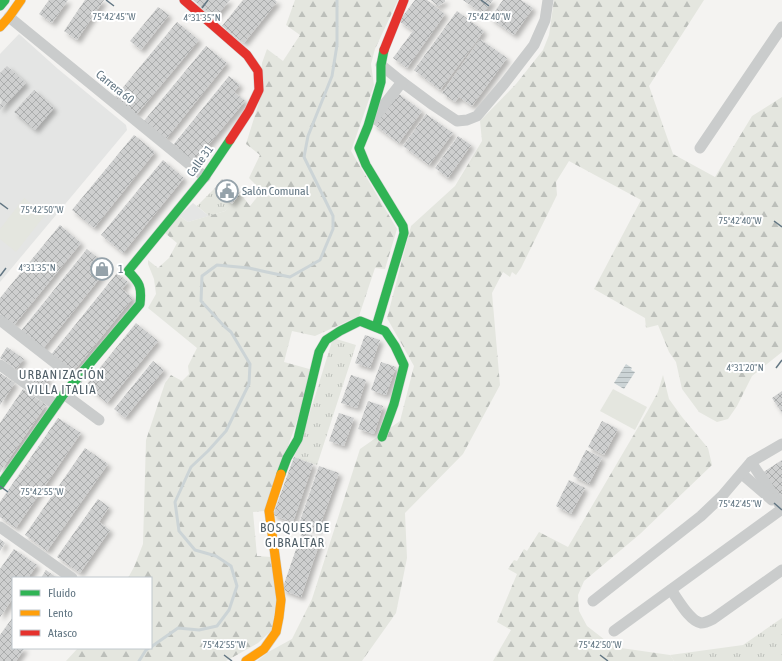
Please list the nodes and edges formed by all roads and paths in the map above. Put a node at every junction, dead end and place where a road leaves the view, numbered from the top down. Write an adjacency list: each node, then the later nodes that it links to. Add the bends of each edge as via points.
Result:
1 (5, 0): 6 (street)
2 (21, 0): 7 (street)
3 (184, 0): 14 (street, Calle 31, via 247,55 258,71 259,90 249,111)
4 (404, 0): 10 (street, via 384,47)
5 (548, 0): 11 (street, via 545,20 534,45 477,116 457,121)
6 (0, 6)
7 (9, 17): 8 (street); 14 (street, Carrera 60)
8 (0, 27)
9 (782, 28): 13 (street)
10 (381, 65): 11 (street); 12 (street, via 382,82)
11 (402, 82): 12 (street)
12 (368, 126): 16 (street, via 359,148 366,166 403,226 404,233)
13 (700, 148)
14 (205, 177): 18 (street, Calle 31, via 128,271 138,280 142,291 140,304)
15 (0, 320): 18 (street)
16 (376, 327): 22 (street, via 385,331 404,365); 34 (street, via 360,321 326,340 319,352 298,440 287,458 269,511 281,600 276,632 264,649)
17 (0, 365): 20 (street)
18 (76, 380): 19 (street)
19 (64, 394): 20 (street); 21 (street)
20 (56, 405): 26 (street)
21 (99, 420)
22 (382, 437)
23 (782, 444): 24 (street)
24 (752, 462): 25 (street); 27 (street)
25 (742, 474): 27 (street); 32 (street, via 701,516)
26 (0, 485)
27 (782, 509): 31 (street)
28 (0, 527): 30 (street)
29 (782, 570): 31 (street, via 706,622 700,623 690,617)
30 (71, 577)
31 (671, 590): 33 (street)
32 (593, 601)
33 (614, 631)
34 (246, 661)

